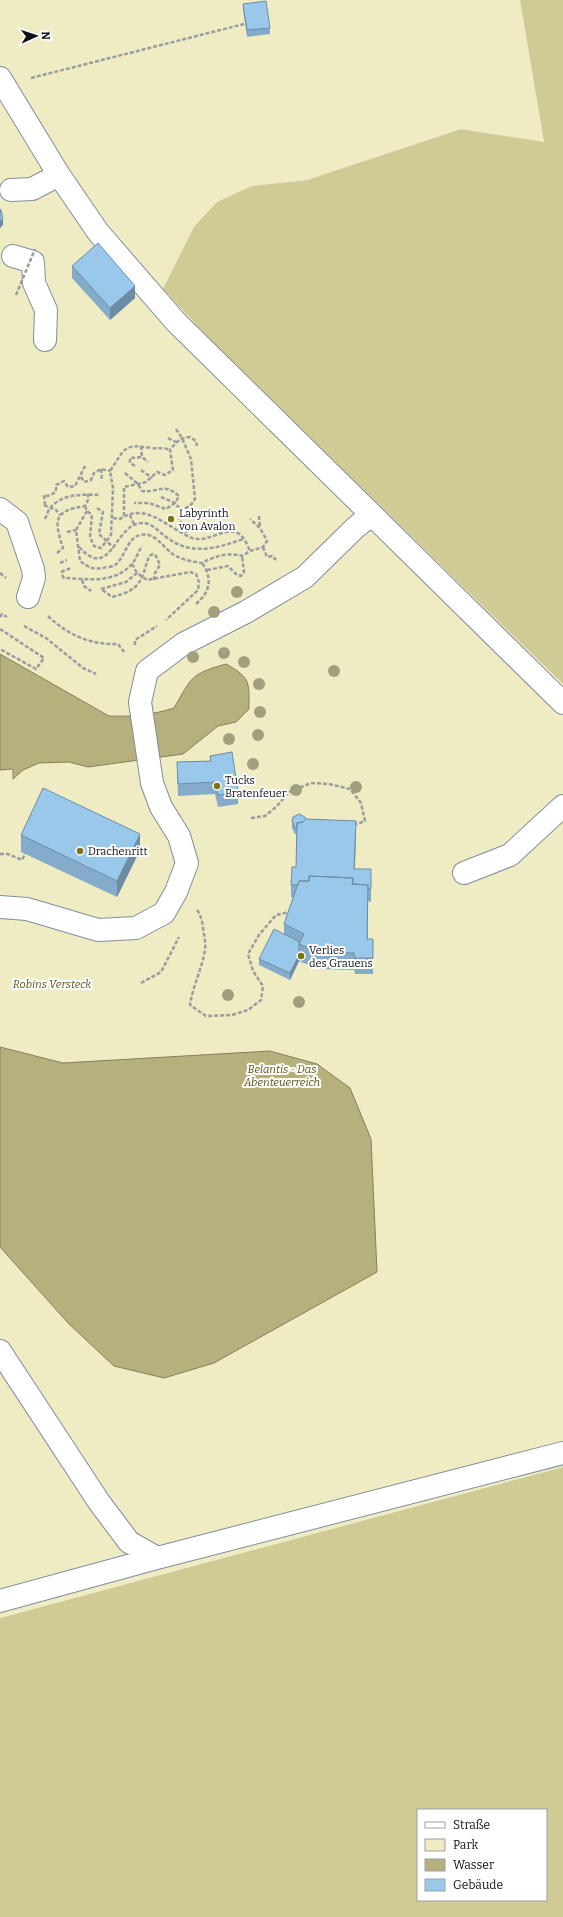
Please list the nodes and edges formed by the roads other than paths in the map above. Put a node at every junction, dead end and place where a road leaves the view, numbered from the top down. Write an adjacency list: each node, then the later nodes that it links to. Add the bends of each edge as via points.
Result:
1 (2, 82): 2 (street)
2 (59, 175): 3 (street, via 32,189); 7 (street, via 98,232 176,322)
3 (12, 190)
4 (13, 256): 5 (street, via 33,262 34,283 46,310)
5 (45, 340)
6 (0, 509): 8 (street, via 17,522 34,569)
7 (371, 514): 9 (street); 12 (street, via 305,577 246,612 183,644 147,671 140,702 152,783 161,807 179,836 187,863 164,914 136,928 98,930 27,909)
8 (28, 597)
9 (563, 703)
10 (563, 806): 11 (street, via 510,855)
11 (464, 873)
12 (0, 907)
13 (0, 1352): 15 (street, via 99,1502 129,1542)
14 (563, 1453): 15 (street)
15 (158, 1558): 16 (street)
16 (0, 1601)

